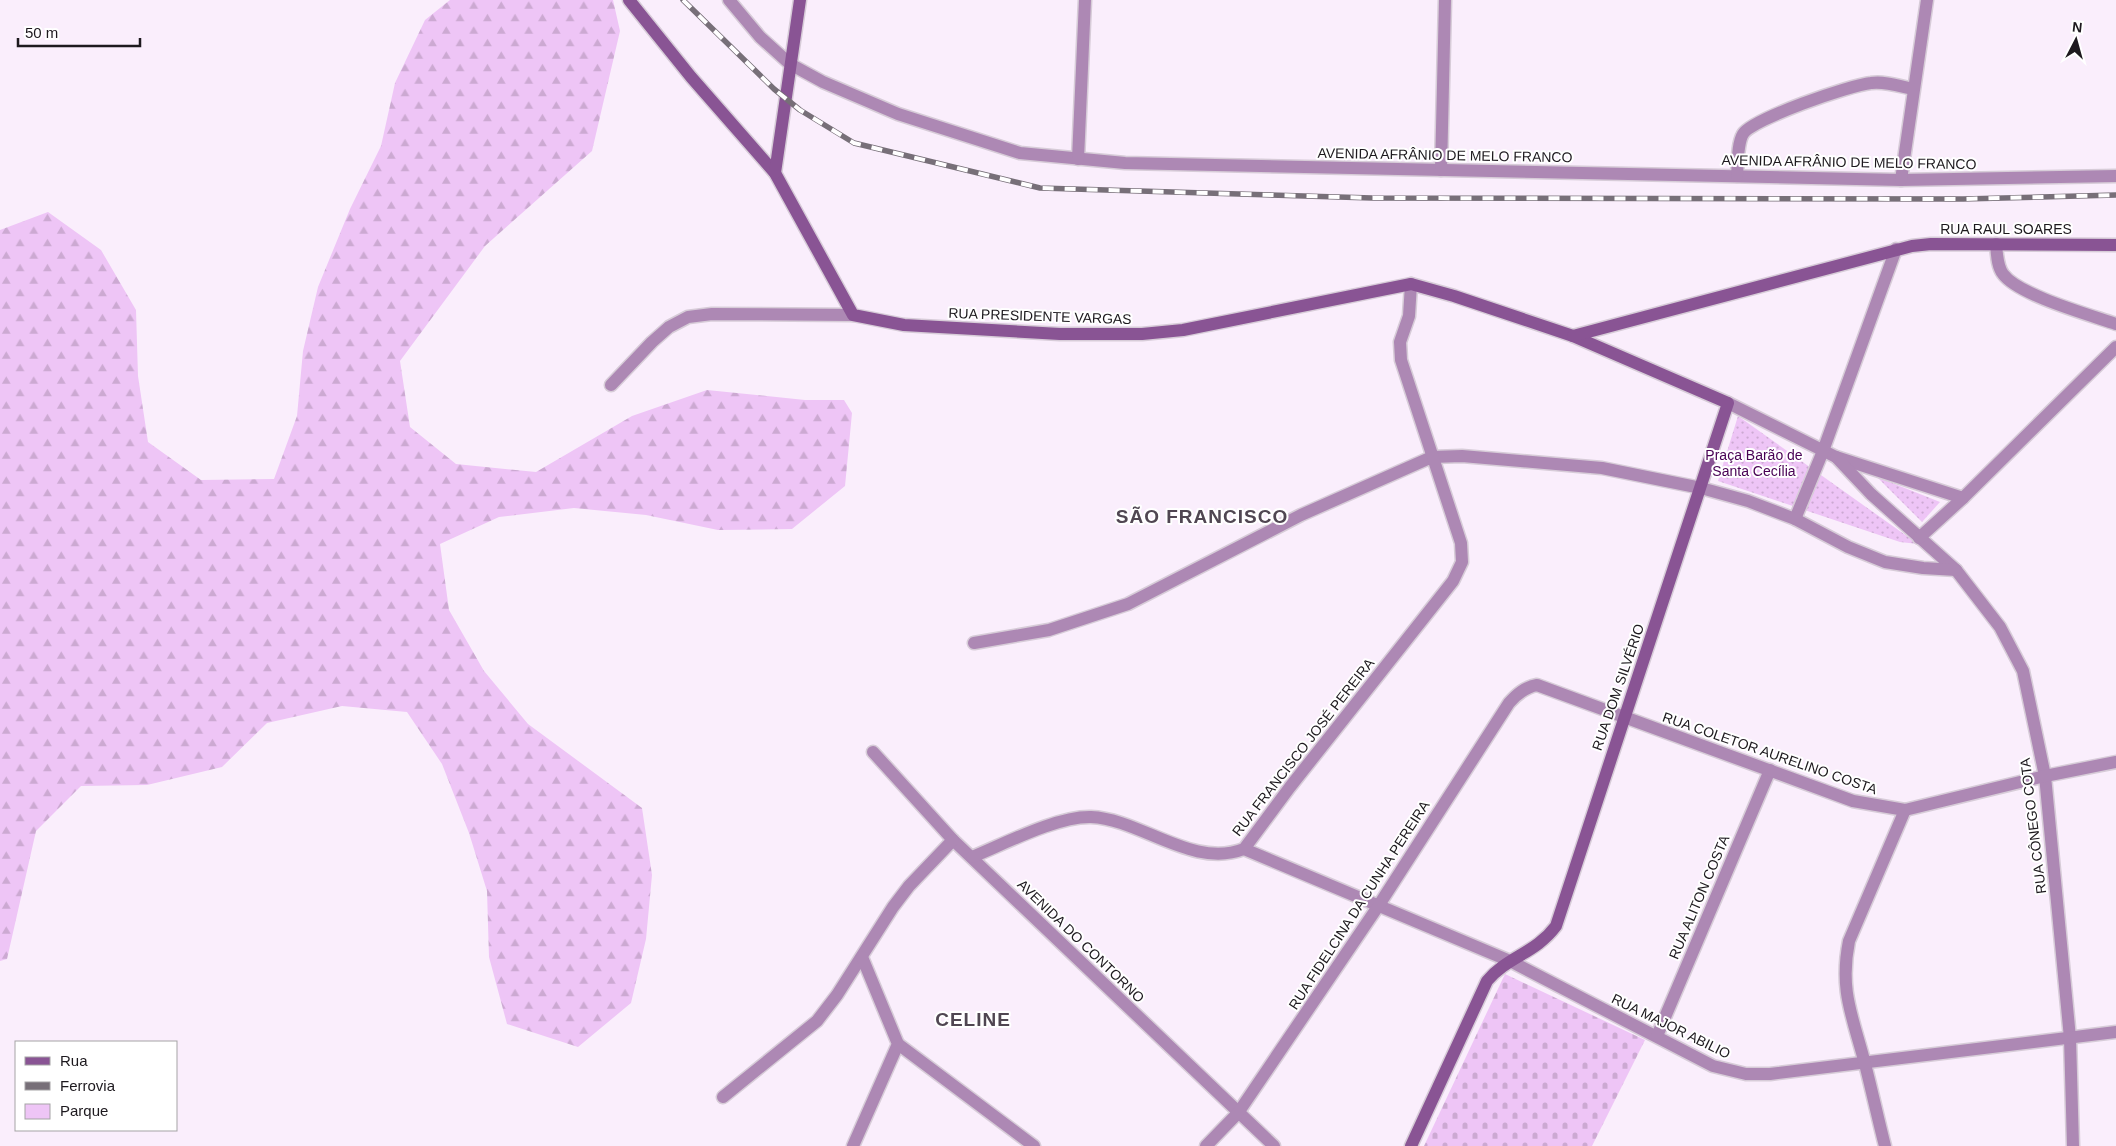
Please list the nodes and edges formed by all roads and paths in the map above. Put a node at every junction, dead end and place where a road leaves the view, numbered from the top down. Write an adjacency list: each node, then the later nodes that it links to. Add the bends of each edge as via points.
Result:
1 (629, 0): 11 (main road, via 691,77)
2 (729, 0): 7 (street, AVENIDA AFRÂNIO DE MELO FRANCO, via 760,37)
3 (800, 0): 7 (main road)
4 (1086, 0): 9 (street)
5 (1445, 0): 10 (street)
6 (1926, 0): 8 (street)
7 (790, 64): 9 (street, AVENIDA AFRÂNIO DE MELO FRANCO, via 823,82 946,131 1020,153); 11 (main road)
8 (1913, 89): 12 (street, via 1882,82 1870,83 1816,97 1751,127 1741,137); 14 (street)
9 (1078, 159): 10 (street, AVENIDA AFRÂNIO DE MELO FRANCO, via 1125,163)
10 (1441, 170): 12 (street, AVENIDA AFRÂNIO DE MELO FRANCO)
11 (775, 172): 19 (main road)
12 (1737, 176): 14 (street, AVENIDA AFRÂNIO DE MELO FRANCO)
13 (2116, 176): 14 (street, AVENIDA AFRÂNIO DE MELO FRANCO)
14 (1901, 180)
15 (1996, 244): 16 (main road, RUA RAUL SOARES); 17 (main road, RUA RAUL SOARES, via 1930,244); 20 (street, via 1999,264 2008,280 2044,298)
16 (2116, 245)
17 (1896, 249): 21 (main road, RUA RAUL SOARES); 25 (street)
18 (1411, 284): 19 (main road, RUA PRESIDENTE VARGAS, via 1183,330 1142,334 1060,334 904,325); 21 (main road, RUA PRESIDENTE VARGAS); 27 (street, RUA FRANCISCO JOSÉ PEREIRA, via 1408,316 1400,342 1401,360)
19 (853, 315): 23 (street, RUA PRESIDENTE VARGAS, via 712,314 688,317 664,332)
20 (2116, 324)
21 (1573, 336): 24 (main road, RUA PRESIDENTE VARGAS)
22 (2116, 347): 29 (street)
23 (611, 386)
24 (1728, 403): 25 (street); 28 (main road, RUA DOM SILVÉRIO)
25 (1823, 451): 26 (street); 30 (street)
26 (1836, 456): 29 (street); 31 (street, RUA CÔNEGO COTA)
27 (1432, 457): 28 (street, via 1462,456 1602,468); 33 (street, via 1301,515 1128,604 1049,630); 42 (street, RUA FRANCISCO JOSÉ PEREIRA, via 1461,543 1462,562 1453,581)
28 (1701, 488): 30 (street, via 1748,501); 35 (main road, RUA DOM SILVÉRIO)
29 (1963, 498): 31 (street)
30 (1795, 520): 32 (street, via 1885,562)
31 (1919, 538): 32 (street, RUA CÔNEGO COTA)
32 (1956, 570): 39 (street, RUA CÔNEGO COTA, via 2000,627 2023,671)
33 (974, 643)
34 (1537, 685): 35 (street, RUA COLETOR AURELINO COSTA); 44 (street, RUA FIDELCINA DA CUNHA PEREIRA, via 1523,690 1509,703)
35 (1623, 717): 38 (street, RUA COLETOR AURELINO COSTA); 46 (main road, RUA DOM SILVÉRIO, via 1556,926 1531,951)
36 (873, 752): 41 (street, AVENIDA DO CONTORNO)
37 (2116, 762): 39 (street, RUA COLETOR AURELINO COSTA)
38 (1770, 770): 40 (street, RUA COLETOR AURELINO COSTA, via 1853,801); 48 (street, RUA ALITON COSTA)
39 (2045, 776): 40 (street, RUA COLETOR AURELINO COSTA); 49 (street, RUA CÔNEGO COTA)
40 (1906, 810): 51 (street, via 1849,941 1845,961 1847,1002)
41 (953, 840): 43 (street, AVENIDA DO CONTORNO); 45 (street, via 909,886)
42 (1244, 849): 43 (street, RUA FRANCISCO JOSÉ PEREIRA, via 1232,854 1214,855 1091,817 1043,828); 44 (street, RUA MAJOR ABILIO)
43 (972, 857): 53 (street, AVENIDA DO CONTORNO)
44 (1379, 905): 46 (street, RUA MAJOR ABILIO); 53 (street, RUA FIDELCINA DA CUNHA PEREIRA)
45 (862, 958): 50 (street); 52 (street, via 817,1021)
46 (1510, 961): 48 (street, RUA MAJOR ABILIO); 58 (main road, RUA DOM SILVÉRIO, via 1487,981)
47 (2116, 1032): 49 (street, RUA MAJOR ABILIO)
48 (1657, 1036): 51 (street, RUA MAJOR ABILIO, via 1713,1066 1746,1074)
49 (2070, 1038): 51 (street, RUA MAJOR ABILIO); 60 (street, RUA CÔNEGO COTA)
50 (898, 1044): 54 (street); 55 (street)
51 (1865, 1063): 59 (street)
52 (723, 1097)
53 (1238, 1113): 56 (street, RUA FIDELCINA DA CUNHA PEREIRA); 57 (street, AVENIDA DO CONTORNO)
54 (853, 1146)
55 (1034, 1146)
56 (1206, 1146)
57 (1274, 1146)
58 (1411, 1146)
59 (1885, 1146)
60 (2073, 1146)

